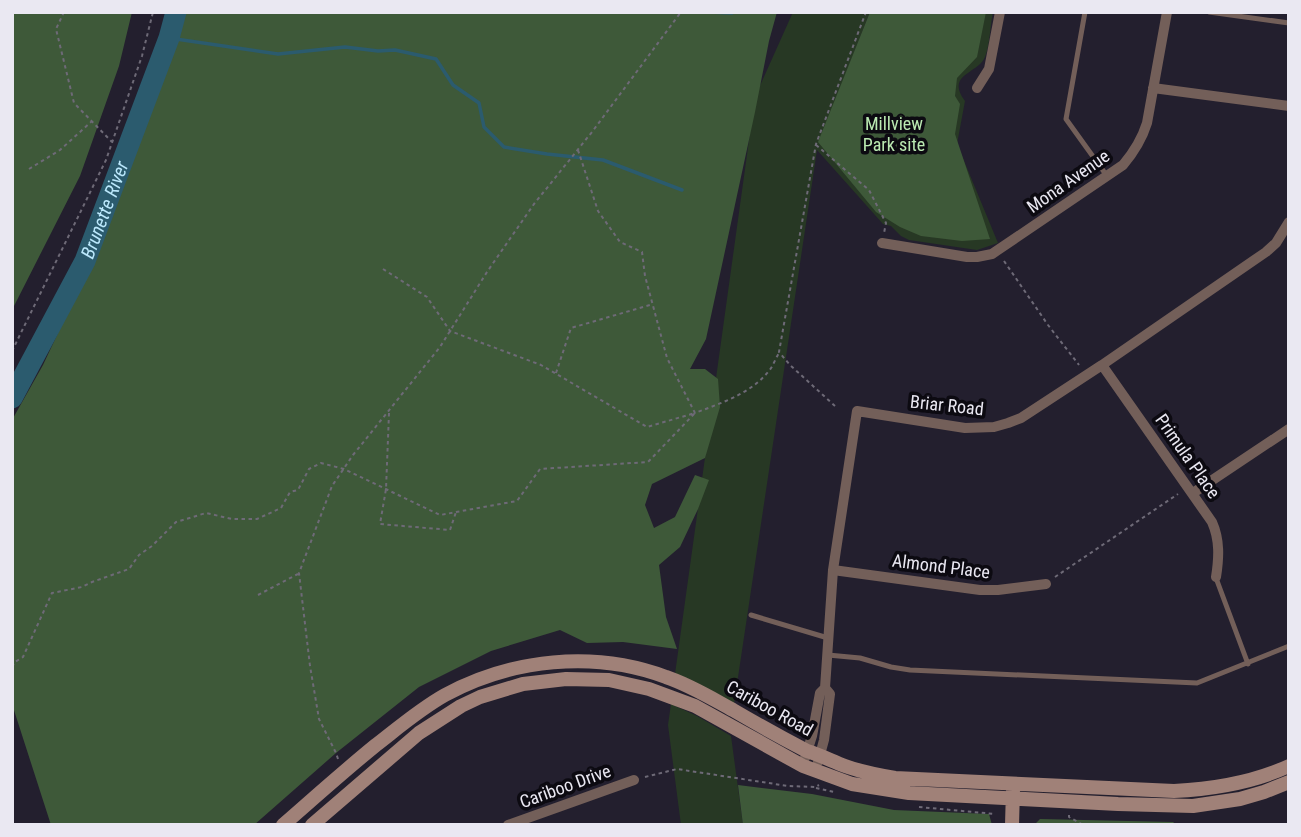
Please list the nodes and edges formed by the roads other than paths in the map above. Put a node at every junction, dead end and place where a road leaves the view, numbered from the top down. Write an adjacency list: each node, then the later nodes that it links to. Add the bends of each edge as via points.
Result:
1 (1000, 12): 6 (street, via 989,69)
2 (1085, 12): 9 (lane, via 1066,119)
3 (1167, 12): 7 (street, Mona Avenue)
4 (1209, 12): 5 (lane)
5 (1289, 23)
6 (977, 88)
7 (1153, 88): 8 (street); 9 (street, Mona Avenue, via 1137,147)
8 (1289, 106)
9 (1107, 177): 11 (street, Mona Avenue, via 992,254 967,257)
10 (1289, 222): 12 (street, Briar Road, via 1266,252)
11 (882, 243)
12 (1101, 365): 14 (street, Primula Place); 15 (street, Briar Road, via 1021,418 994,427 965,428 857,411)
13 (1289, 429): 14 (street)
14 (1193, 493): 16 (street, Primula Place, via 1217,535)
15 (833, 570): 17 (street, Almond Place, via 980,590); 19 (street, Briar Road)
16 (1216, 577): 22 (lane)
17 (1046, 584)
18 (751, 615): 19 (lane)
19 (828, 638): 21 (street, Briar Road)
20 (1289, 646): 22 (lane)
21 (828, 655): 22 (lane, via 910,670 1197,683); 23 (street, Briar Road, via 825,688 830,694 824,740)
22 (1248, 664)
23 (814, 753): 25 (street, Briar Road); 28 (street, Cariboo Road, via 874,775); 29 (street, Cariboo Road, via 665,676 606,663 538,664 500,672 443,696 394,730)
24 (1289, 766): 28 (street, Cariboo Road, via 1243,783 1189,791 1108,787)
25 (809, 769): 28 (street, Cariboo Road, via 852,784 909,793); 30 (street, Cariboo Road, via 695,706 649,689 608,680 547,680 480,697 439,719)
26 (634, 780): 31 (street, Cariboo Drive)
27 (1289, 782): 28 (street, Cariboo Road, via 1240,799 1193,806)
28 (1013, 792): 32 (street)
29 (283, 825)
30 (312, 825)
31 (508, 825)
32 (1012, 825)

